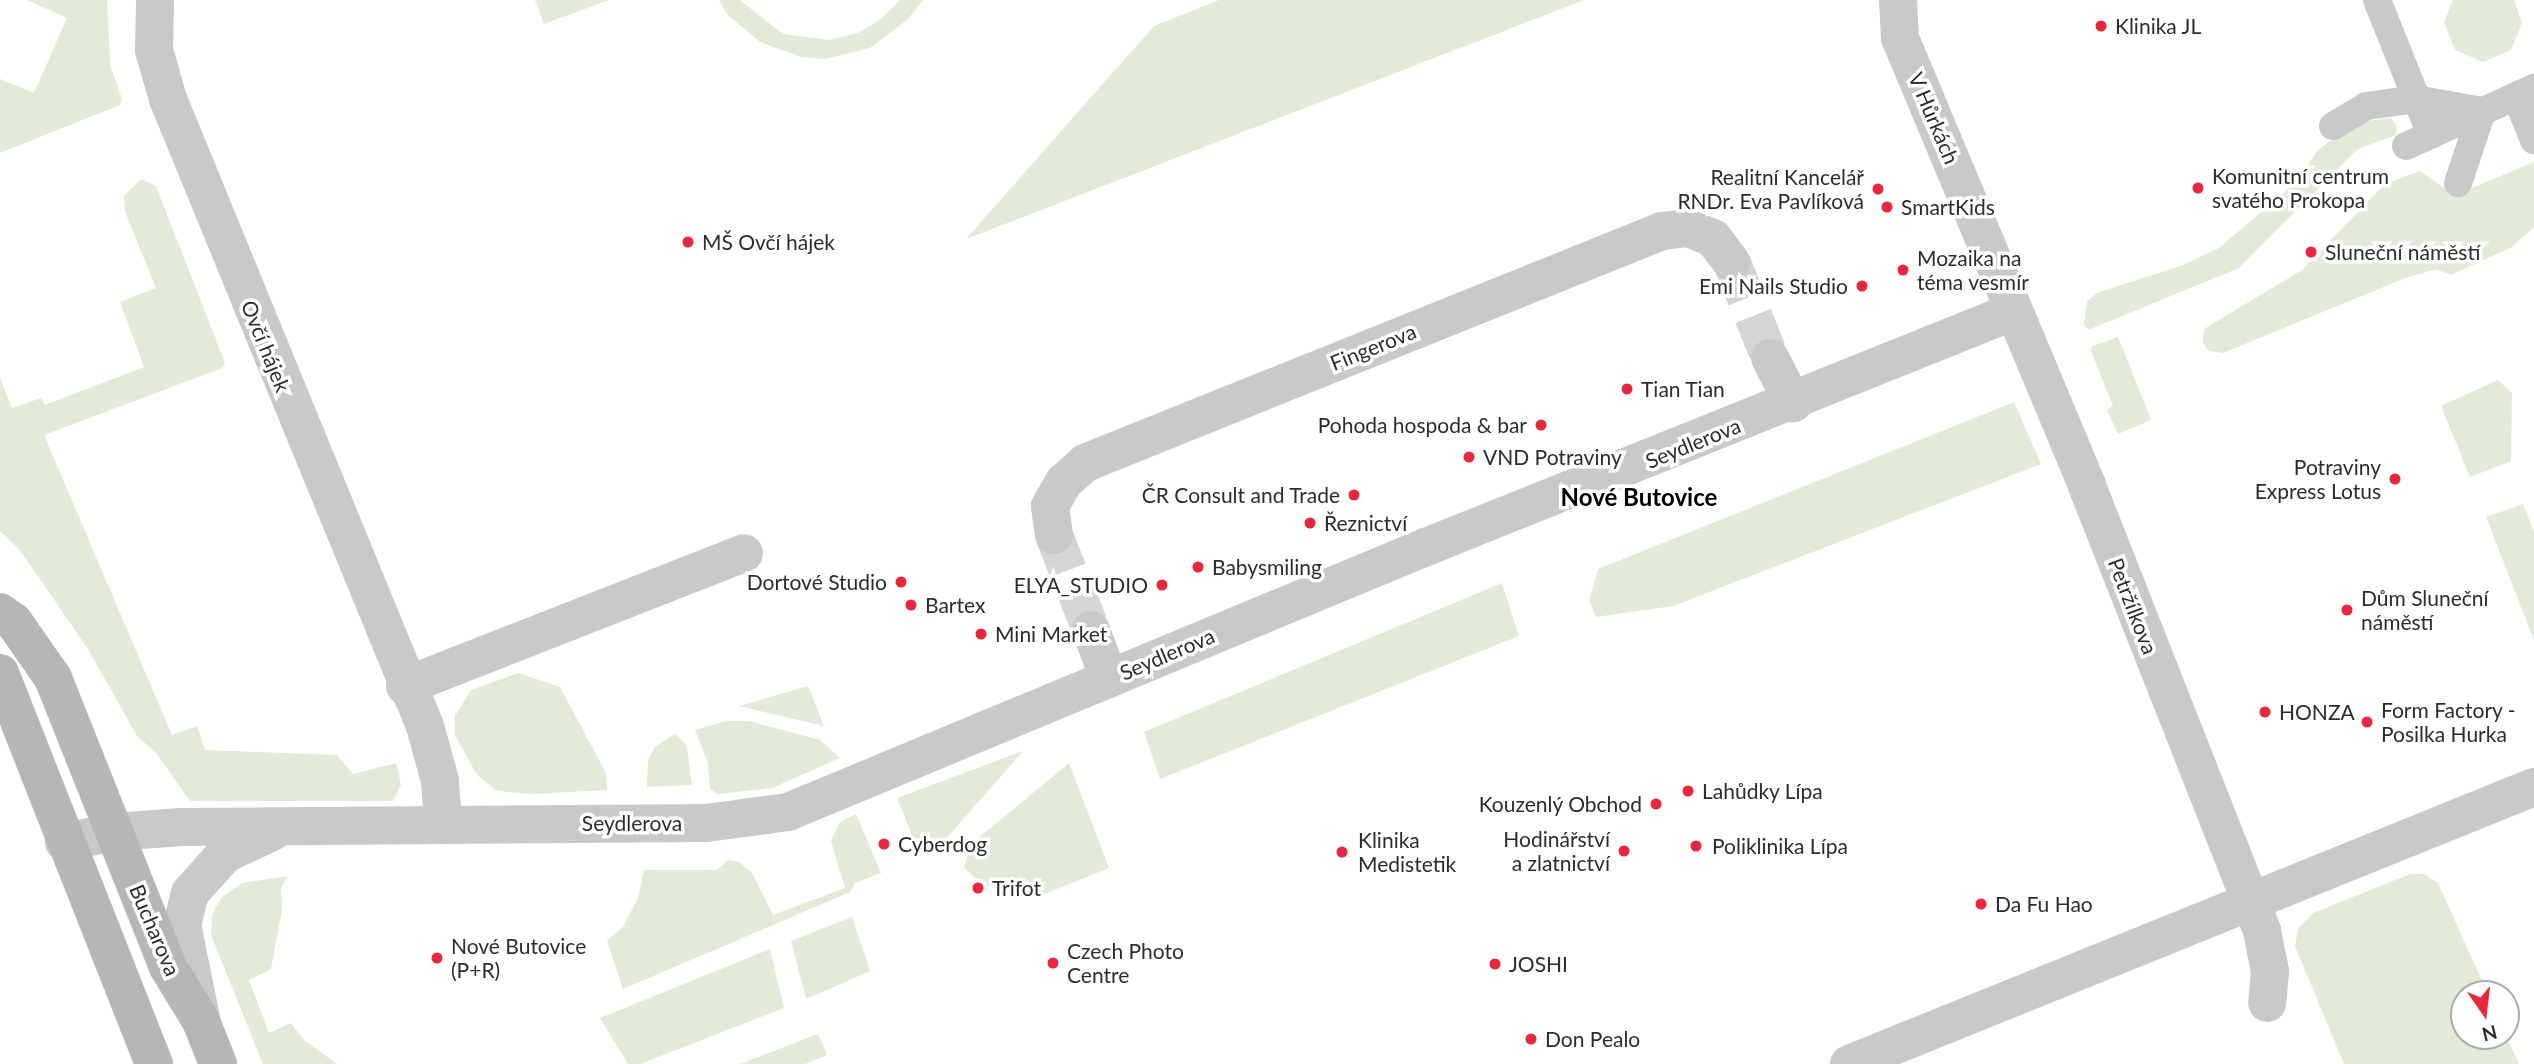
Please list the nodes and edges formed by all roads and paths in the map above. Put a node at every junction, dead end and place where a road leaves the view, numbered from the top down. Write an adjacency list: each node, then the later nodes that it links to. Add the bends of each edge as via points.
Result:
1 (155, 0): 20 (street, Ovčí hájek, via 154,50 186,149)
2 (1898, 0): 11 (street, V Hůrkách, via 1900,38)
3 (2377, 0): 5 (street)
4 (2525, 92): 6 (street); 8 (street)
5 (2416, 99): 6 (street); 6 (street, via 2418,140); 7 (street, via 2366,106)
6 (2482, 111): 9 (street)
7 (2333, 126)
8 (2534, 140)
9 (2458, 183)
10 (1732, 263): 14 (street, Fingerova, via 1713,238 1688,228 1662,231 1623,246 1086,463 1064,482 1050,506)
11 (2012, 312): 13 (street, Seydlerova); 26 (street, Petržílkova, via 2087,486)
12 (1770, 358): 13 (street)
13 (1793, 403): 19 (street, Seydlerova)
14 (1054, 535)
15 (744, 553): 20 (street)
16 (0, 612): 24 (main road, Bucharova, via 14,622 53,678)
17 (1091, 630): 19 (street)
18 (0, 673): 25 (main road)
19 (1109, 678): 22 (street, Seydlerova, via 848,788 788,811 744,821)
20 (405, 686): 22 (street, Ovčí hájek, via 435,754)
21 (2534, 787): 26 (street)
22 (443, 823): 23 (street, Seydlerova)
23 (287, 825): 24 (street, Seydlerova); 28 (street, Seydlerova, via 225,854 190,893 182,925)
24 (115, 832): 25 (street); 28 (main road, Bucharova, via 168,967)
25 (64, 842): 29 (main road)
26 (2250, 902): 27 (street, Petržílkova, via 2270,971); 31 (street)
27 (2267, 1003)
28 (201, 1021): 30 (main road, Bucharova)
29 (154, 1064)
30 (218, 1064)
31 (1849, 1064)

